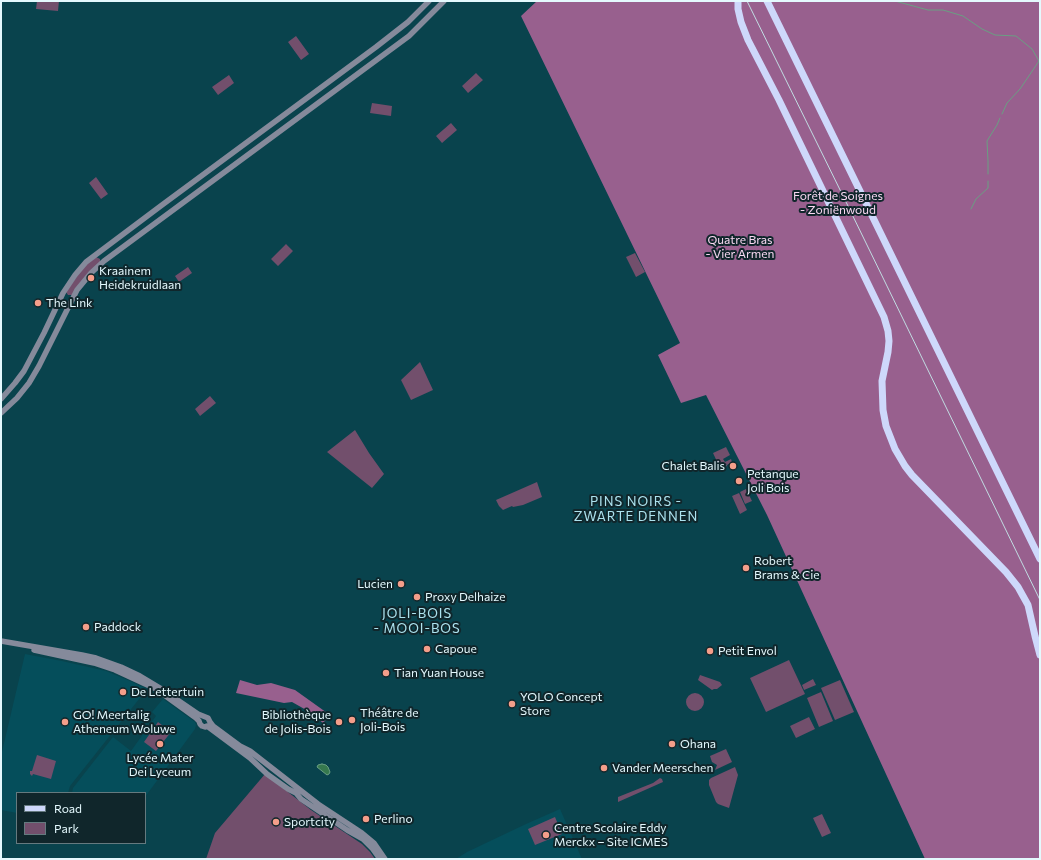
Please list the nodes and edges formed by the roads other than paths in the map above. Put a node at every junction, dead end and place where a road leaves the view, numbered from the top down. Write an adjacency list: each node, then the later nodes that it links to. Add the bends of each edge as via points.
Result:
1 (429, 1): 5 (street, via 408,22 376,47 86,262 63,293)
2 (444, 1): 6 (street, via 409,36 97,267 77,290)
3 (738, 1): 12 (main road, via 741,22 748,40 884,317 889,341 882,381 883,410 895,449 912,475 1018,586 1028,605)
4 (767, 1): 9 (main road)
5 (44, 332): 6 (street); 7 (street, via 24,371)
6 (54, 338): 8 (street, via 29,383)
7 (1, 399)
8 (1, 413)
9 (1040, 559)
10 (1, 641): 13 (street, via 96,658 121,667 160,688 198,714)
11 (1, 645): 13 (street, via 94,663 114,670 153,687)
12 (1040, 655)
13 (201, 719): 14 (street, via 206,716); 14 (street, via 202,726)
14 (208, 724): 15 (street, via 267,774 363,839); 16 (street, via 246,748 304,795 362,833 374,843)
15 (380, 859)
16 (385, 859)

